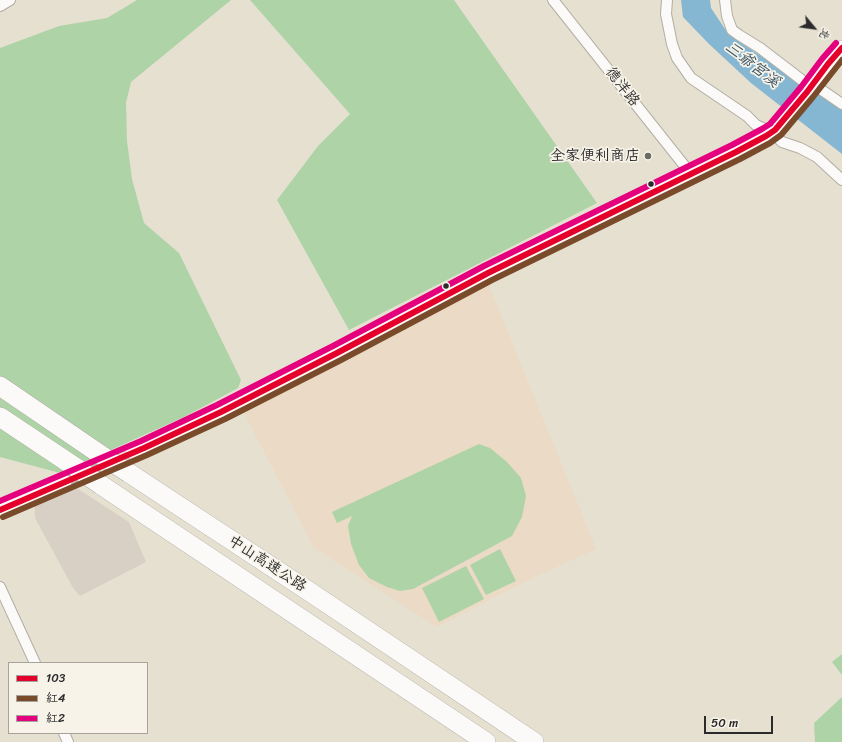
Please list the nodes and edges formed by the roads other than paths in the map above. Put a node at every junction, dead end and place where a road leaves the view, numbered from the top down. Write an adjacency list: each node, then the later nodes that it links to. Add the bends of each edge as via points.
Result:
1 (10, 0): 5 (street)
2 (553, 0): 10 (street, 德洋路)
3 (667, 0): 9 (street, via 666,14 672,44 677,58 691,78 747,116 756,125)
4 (725, 0): 7 (street, via 732,30 760,48)
5 (0, 6)
6 (842, 48): 7 (street)
7 (810, 88): 8 (street); 9 (street)
8 (842, 104)
9 (773, 131): 10 (street); 11 (street, via 782,142 817,157)
10 (691, 174): 14 (street, via 488,273 221,412)
11 (842, 180)
12 (0, 386): 20 (highway, 中山高速公路, bridge)
13 (0, 417): 19 (highway, 中山高速公路, bridge)
14 (133, 452)
15 (64, 482): 16 (street)
16 (0, 510)
17 (0, 587): 18 (street)
18 (35, 662)
19 (486, 742)
20 (534, 742)

